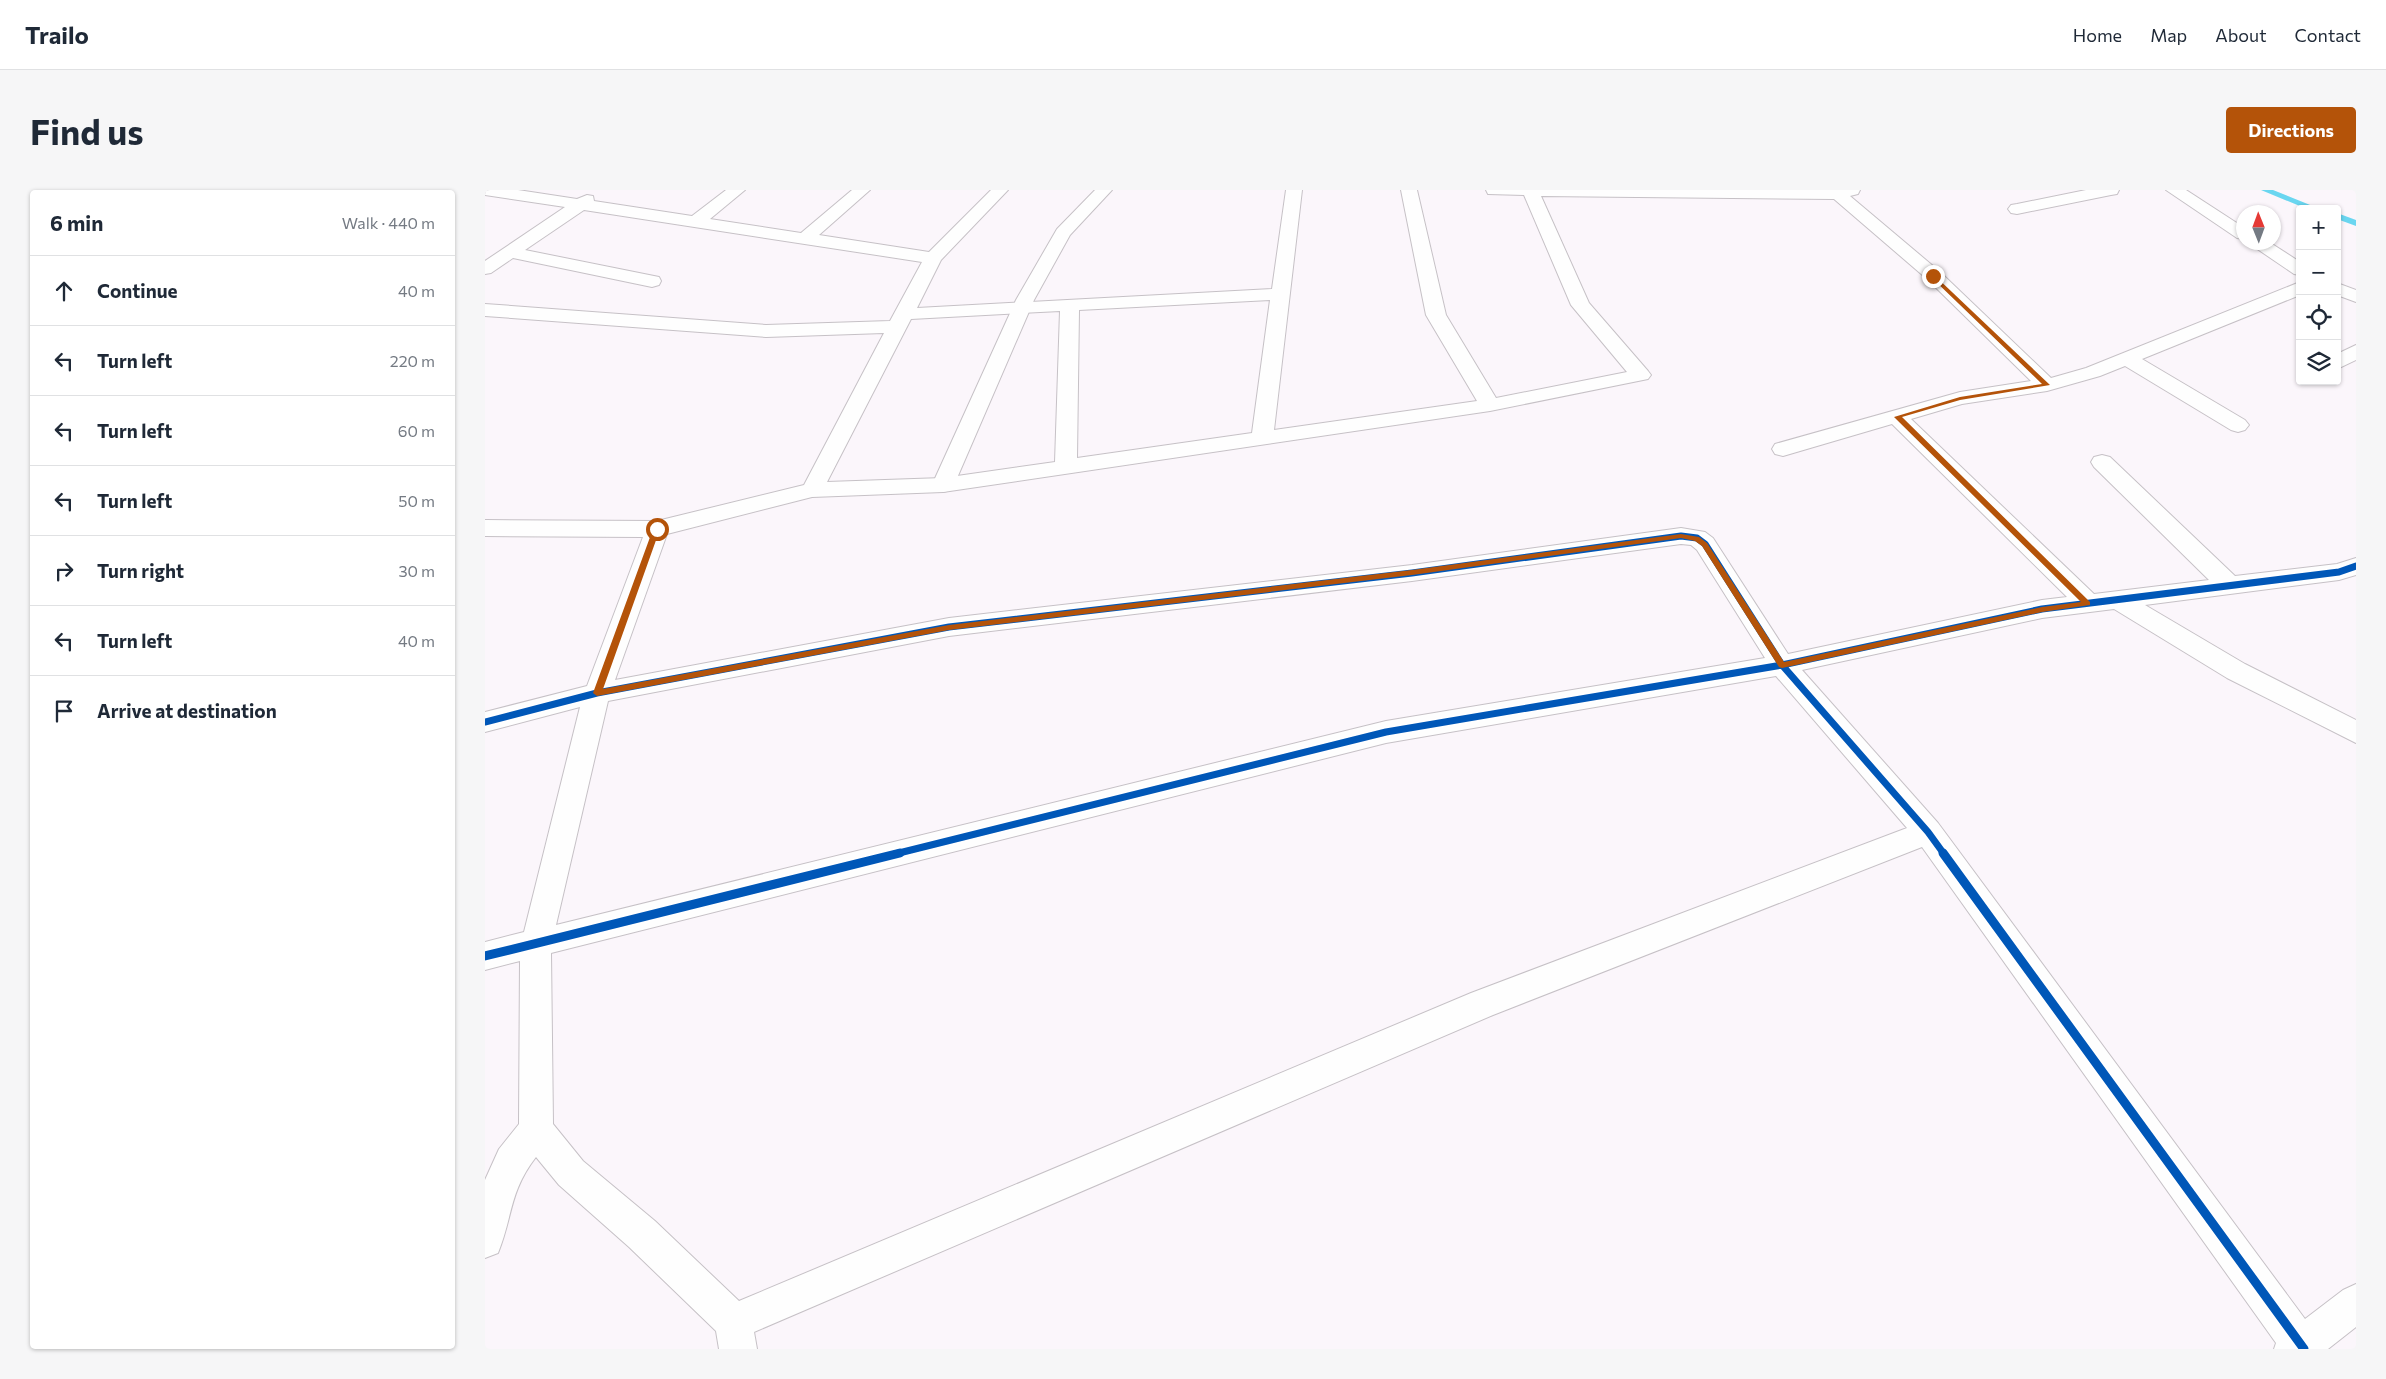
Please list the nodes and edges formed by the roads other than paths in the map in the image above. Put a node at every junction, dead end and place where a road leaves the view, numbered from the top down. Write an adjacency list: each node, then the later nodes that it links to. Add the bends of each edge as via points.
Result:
1 (485, 190): 14 (street)
2 (602, 190): 14 (street)
3 (737, 190): 16 (street)
4 (862, 190): 18 (street)
5 (1000, 190): 21 (street)
6 (1104, 190): 30 (street, via 1063,233)
7 (1294, 190): 27 (street)
8 (1409, 190): 37 (street, via 1437,315)
9 (1494, 190): 10 (street)
10 (1530, 190): 13 (street); 37 (street, via 1580,305 1641,375)
11 (2111, 190): 15 (street)
12 (2174, 190): 17 (street)
13 (1845, 192): 36 (street)
14 (579, 205): 16 (street); 20 (street)
15 (2017, 209)
16 (695, 222): 18 (street)
17 (2236, 230)
18 (804, 239): 21 (street)
19 (2269, 250): 22 (street)
20 (510, 252): 23 (street); 24 (street)
21 (933, 258): 32 (street)
22 (2296, 267)
23 (485, 269)
24 (652, 281)
25 (2296, 290): 34 (street)
26 (2341, 290): 28 (street)
27 (1280, 294): 29 (street); 40 (street)
28 (2356, 296)
29 (1070, 305): 30 (street); 43 (street, via 1066,461)
30 (1022, 308): 32 (street); 44 (street)
31 (485, 310): 32 (street, via 766,332)
32 (900, 321): 45 (street)
33 (2356, 351): 35 (street)
34 (2127, 358): 36 (street); 39 (street)
35 (2341, 360)
36 (2047, 385): 38 (street, via 1960,398)
37 (1490, 405): 40 (street)
38 (1897, 417): 41 (street); 51 (street)
39 (2238, 425)
40 (1262, 440): 43 (street)
41 (1783, 449)
42 (2102, 462): 49 (street)
43 (1063, 468): 44 (street)
44 (943, 485): 45 (street)
45 (811, 490): 47 (street)
46 (485, 528): 47 (street)
47 (657, 529): 53 (street)
48 (2356, 566): 49 (street, via 2339,572)
49 (2230, 586): 50 (street)
50 (2118, 600): 51 (street); 55 (street, via 2236,671)
51 (2088, 603): 52 (street, via 2042,609)
52 (1782, 665): 53 (street, via 1705,544 1697,538 1681,536 1402,574 949,627); 56 (street); 57 (street, via 1386,732)
53 (597, 693): 54 (street); 57 (street)
54 (485, 722)
55 (2356, 732)
56 (1928, 832): 62 (street, via 1482,1004); 63 (street)
57 (536, 944): 58 (street); 59 (street)
58 (485, 956)
59 (536, 1130): 60 (street, via 511,1161 494,1200); 62 (street, via 571,1173 642,1234)
60 (485, 1240)
61 (2356, 1303): 63 (street)
62 (736, 1336)
63 (2299, 1348)

